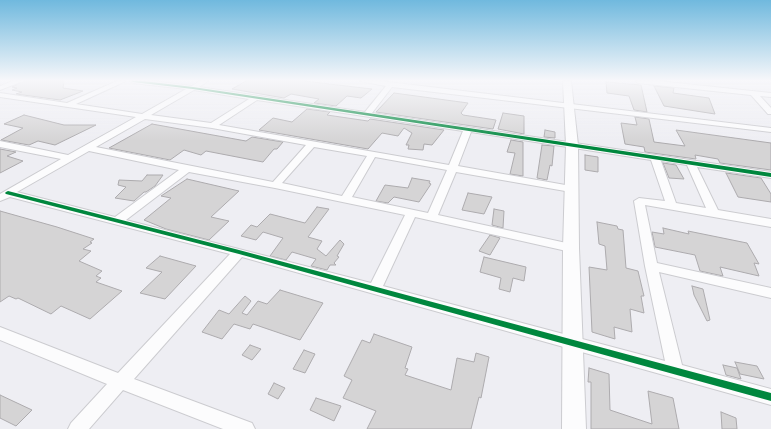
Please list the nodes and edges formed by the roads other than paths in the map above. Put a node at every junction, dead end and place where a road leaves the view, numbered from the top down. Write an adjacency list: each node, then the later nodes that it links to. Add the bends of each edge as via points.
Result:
1 (40, 101): 10 (street)
2 (76, 101): 10 (street)
3 (170, 101): 14 (street)
4 (251, 101): 15 (street)
5 (277, 101): 13 (street)
6 (377, 101): 13 (street)
7 (533, 101): 11 (street)
8 (569, 101): 11 (street)
9 (761, 101): 12 (street)
10 (67, 105): 14 (street)
11 (569, 105): 17 (street); 20 (street)
12 (771, 112)
13 (367, 114): 16 (street)
14 (144, 116): 15 (street); 21 (street)
15 (212, 126): 19 (street)
16 (468, 130): 20 (street); 26 (street)
17 (771, 130)
18 (0, 144): 23 (street)
19 (311, 145): 22 (street); 29 (street)
20 (572, 145): 24 (street); 30 (street)
21 (88, 148): 23 (street); 27 (street)
22 (372, 155): 26 (street); 32 (street)
23 (69, 158): 31 (street)
24 (655, 158): 25 (street); 33 (street)
25 (690, 163): 28 (street); 35 (street)
26 (452, 168): 30 (street); 36 (street)
27 (187, 169): 29 (street); 37 (street)
28 (771, 175)
29 (275, 185): 32 (street)
30 (571, 189): 39 (street)
31 (4, 195): 37 (street)
32 (345, 200): 34 (street)
33 (672, 205): 35 (street); 41 (street, via 644,200 638,203)
34 (411, 214): 36 (street); 42 (street)
35 (714, 214): 38 (street)
36 (432, 218): 39 (street)
37 (117, 221): 40 (street)
38 (771, 223)
39 (571, 248): 45 (street)
40 (239, 252): 42 (street); 47 (street)
41 (651, 266): 43 (street); 46 (street)
42 (375, 289): 45 (street)
43 (771, 293)
44 (0, 333): 47 (street)
45 (573, 342): 46 (street); 51 (street)
46 (674, 370): 48 (street)
47 (122, 382): 49 (street); 50 (street)
48 (771, 397)
49 (77, 429)
50 (246, 429)
51 (574, 429)

